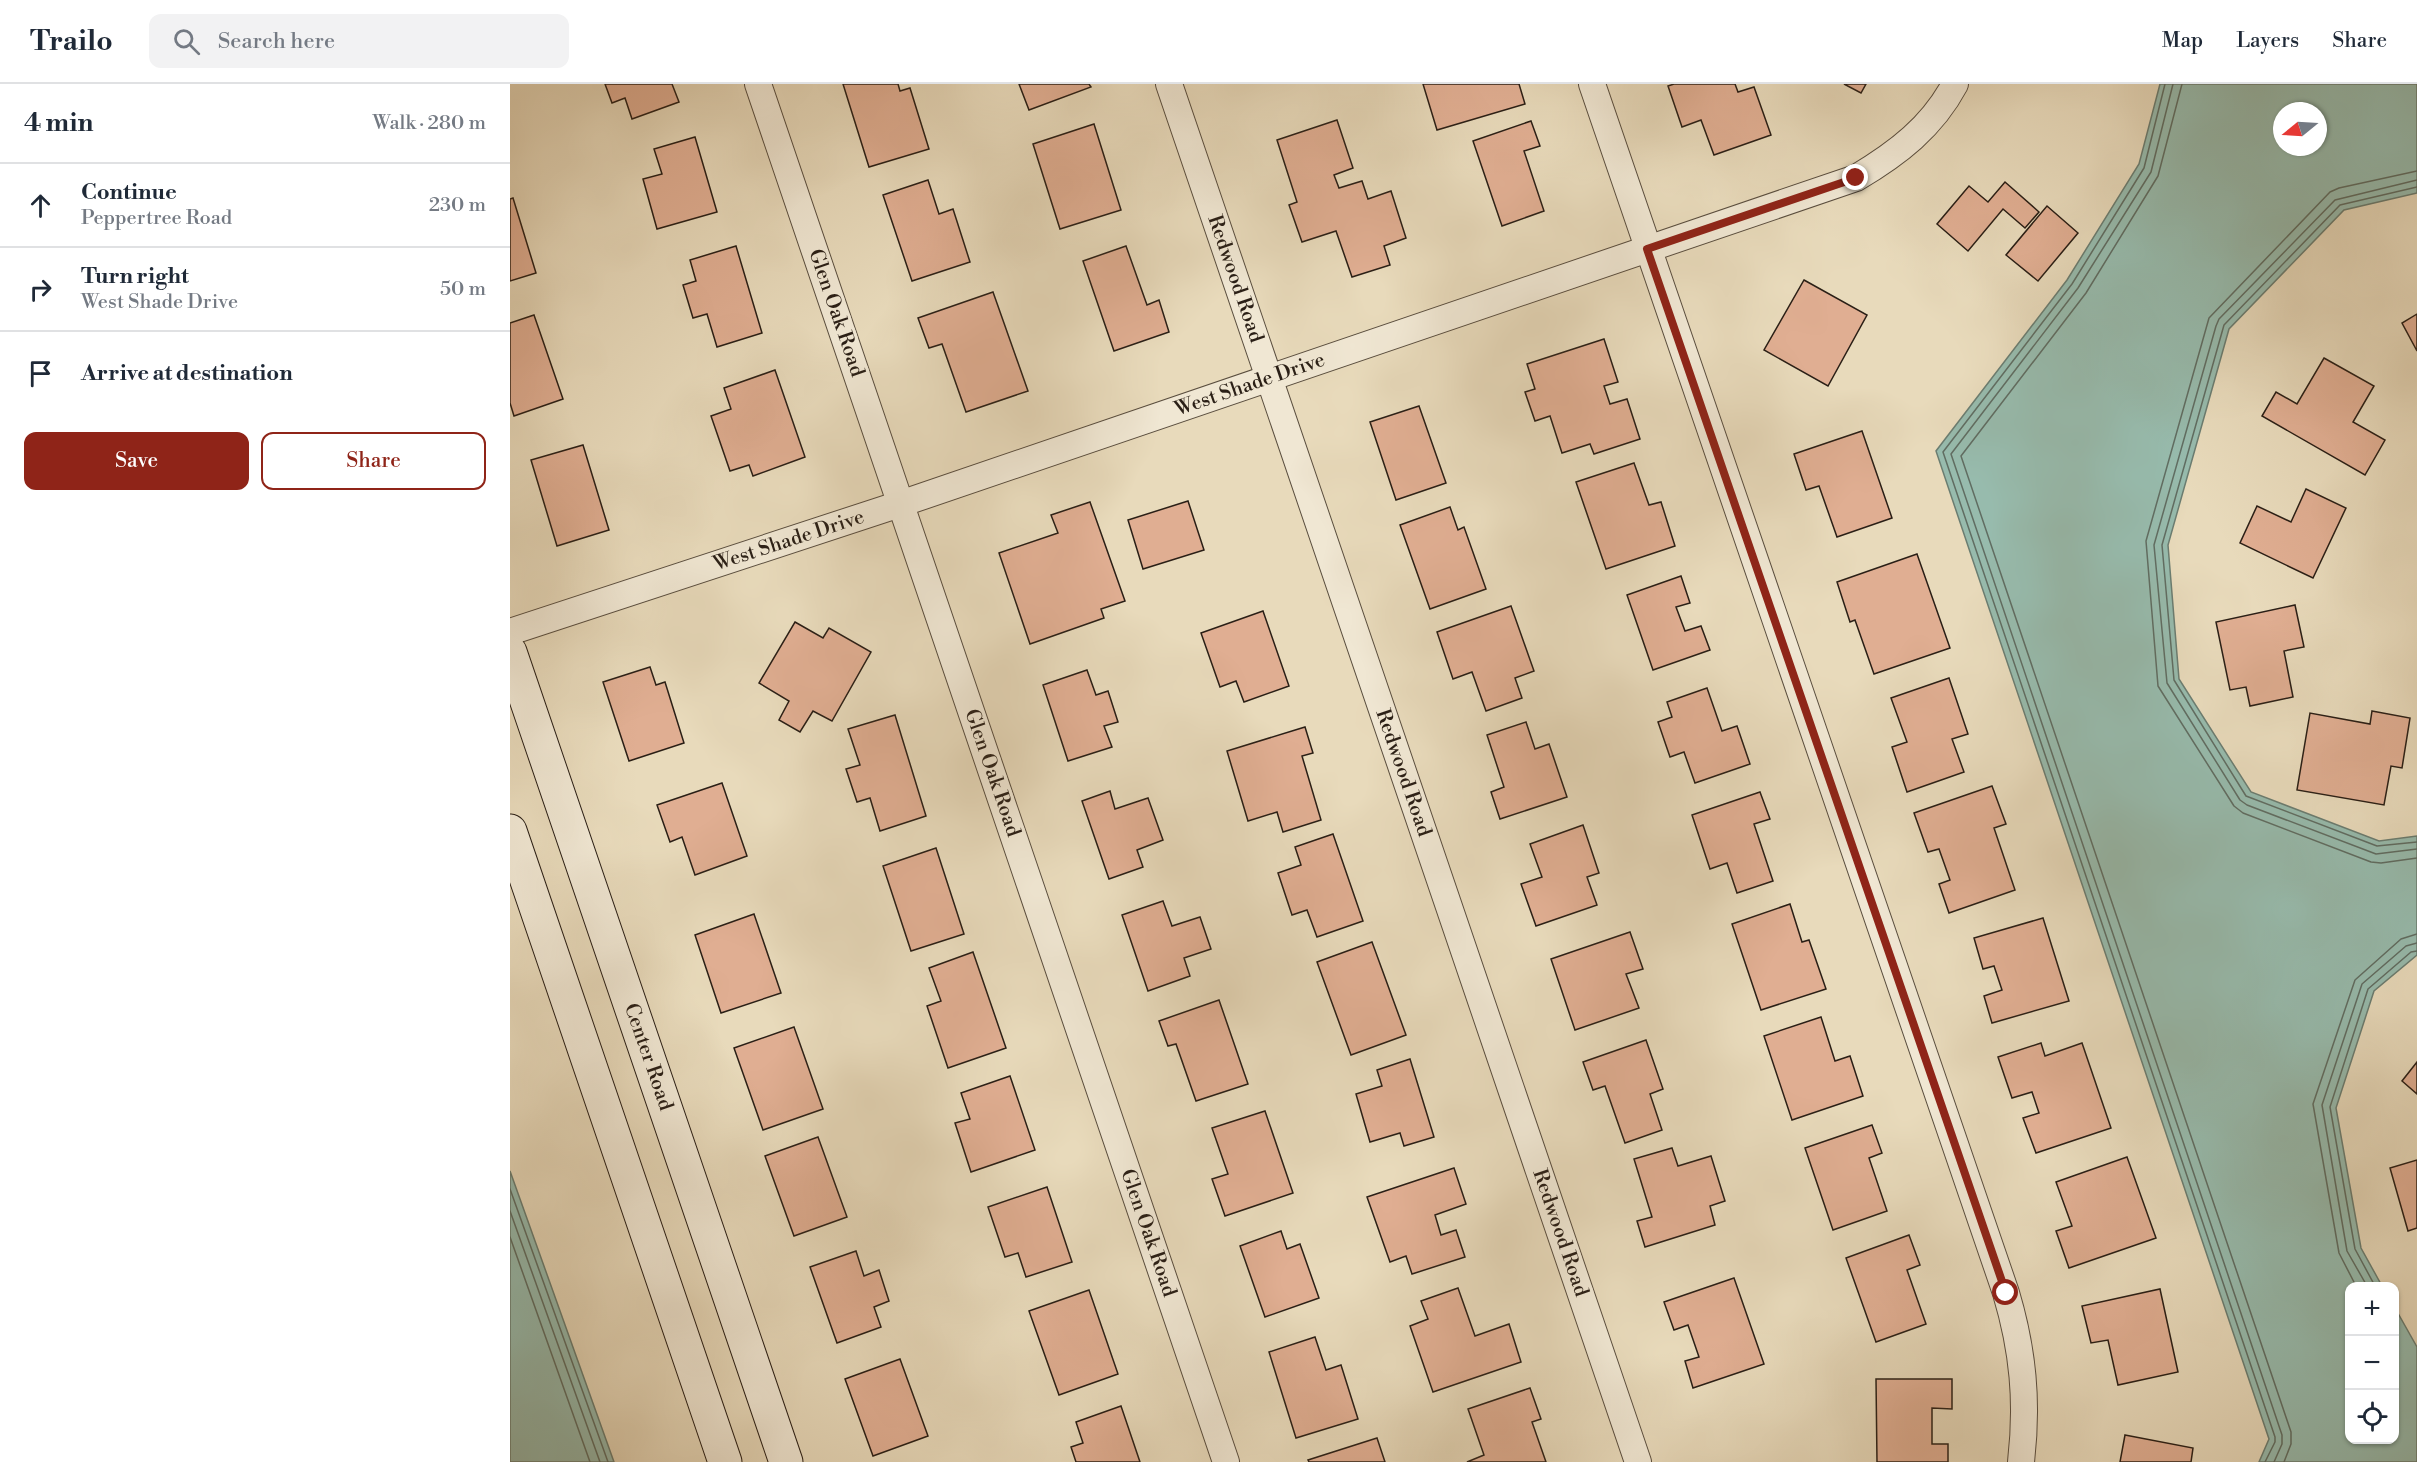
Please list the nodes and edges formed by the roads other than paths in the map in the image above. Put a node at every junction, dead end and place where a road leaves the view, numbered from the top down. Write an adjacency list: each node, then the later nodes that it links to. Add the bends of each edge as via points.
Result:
1 (758, 84): 7 (street, Glen Oak Road)
2 (1169, 84): 6 (street, Redwood Road)
3 (1592, 84): 5 (street)
4 (1955, 84): 5 (street, West Shade Drive, via 1944,106 1917,136 1856,178)
5 (1647, 249): 6 (street, West Shade Drive); 15 (street, via 2006,1293 2016,1326 2025,1395)
6 (1269, 378): 7 (street, West Shade Drive); 14 (street, Redwood Road)
7 (900, 504): 8 (street, West Shade Drive); 13 (street, Glen Oak Road)
8 (510, 632)
9 (510, 652): 12 (street, Center Road)
10 (510, 831): 11 (street)
11 (725, 1462)
12 (786, 1462)
13 (1226, 1462)
14 (1638, 1462)
15 (2021, 1462)

